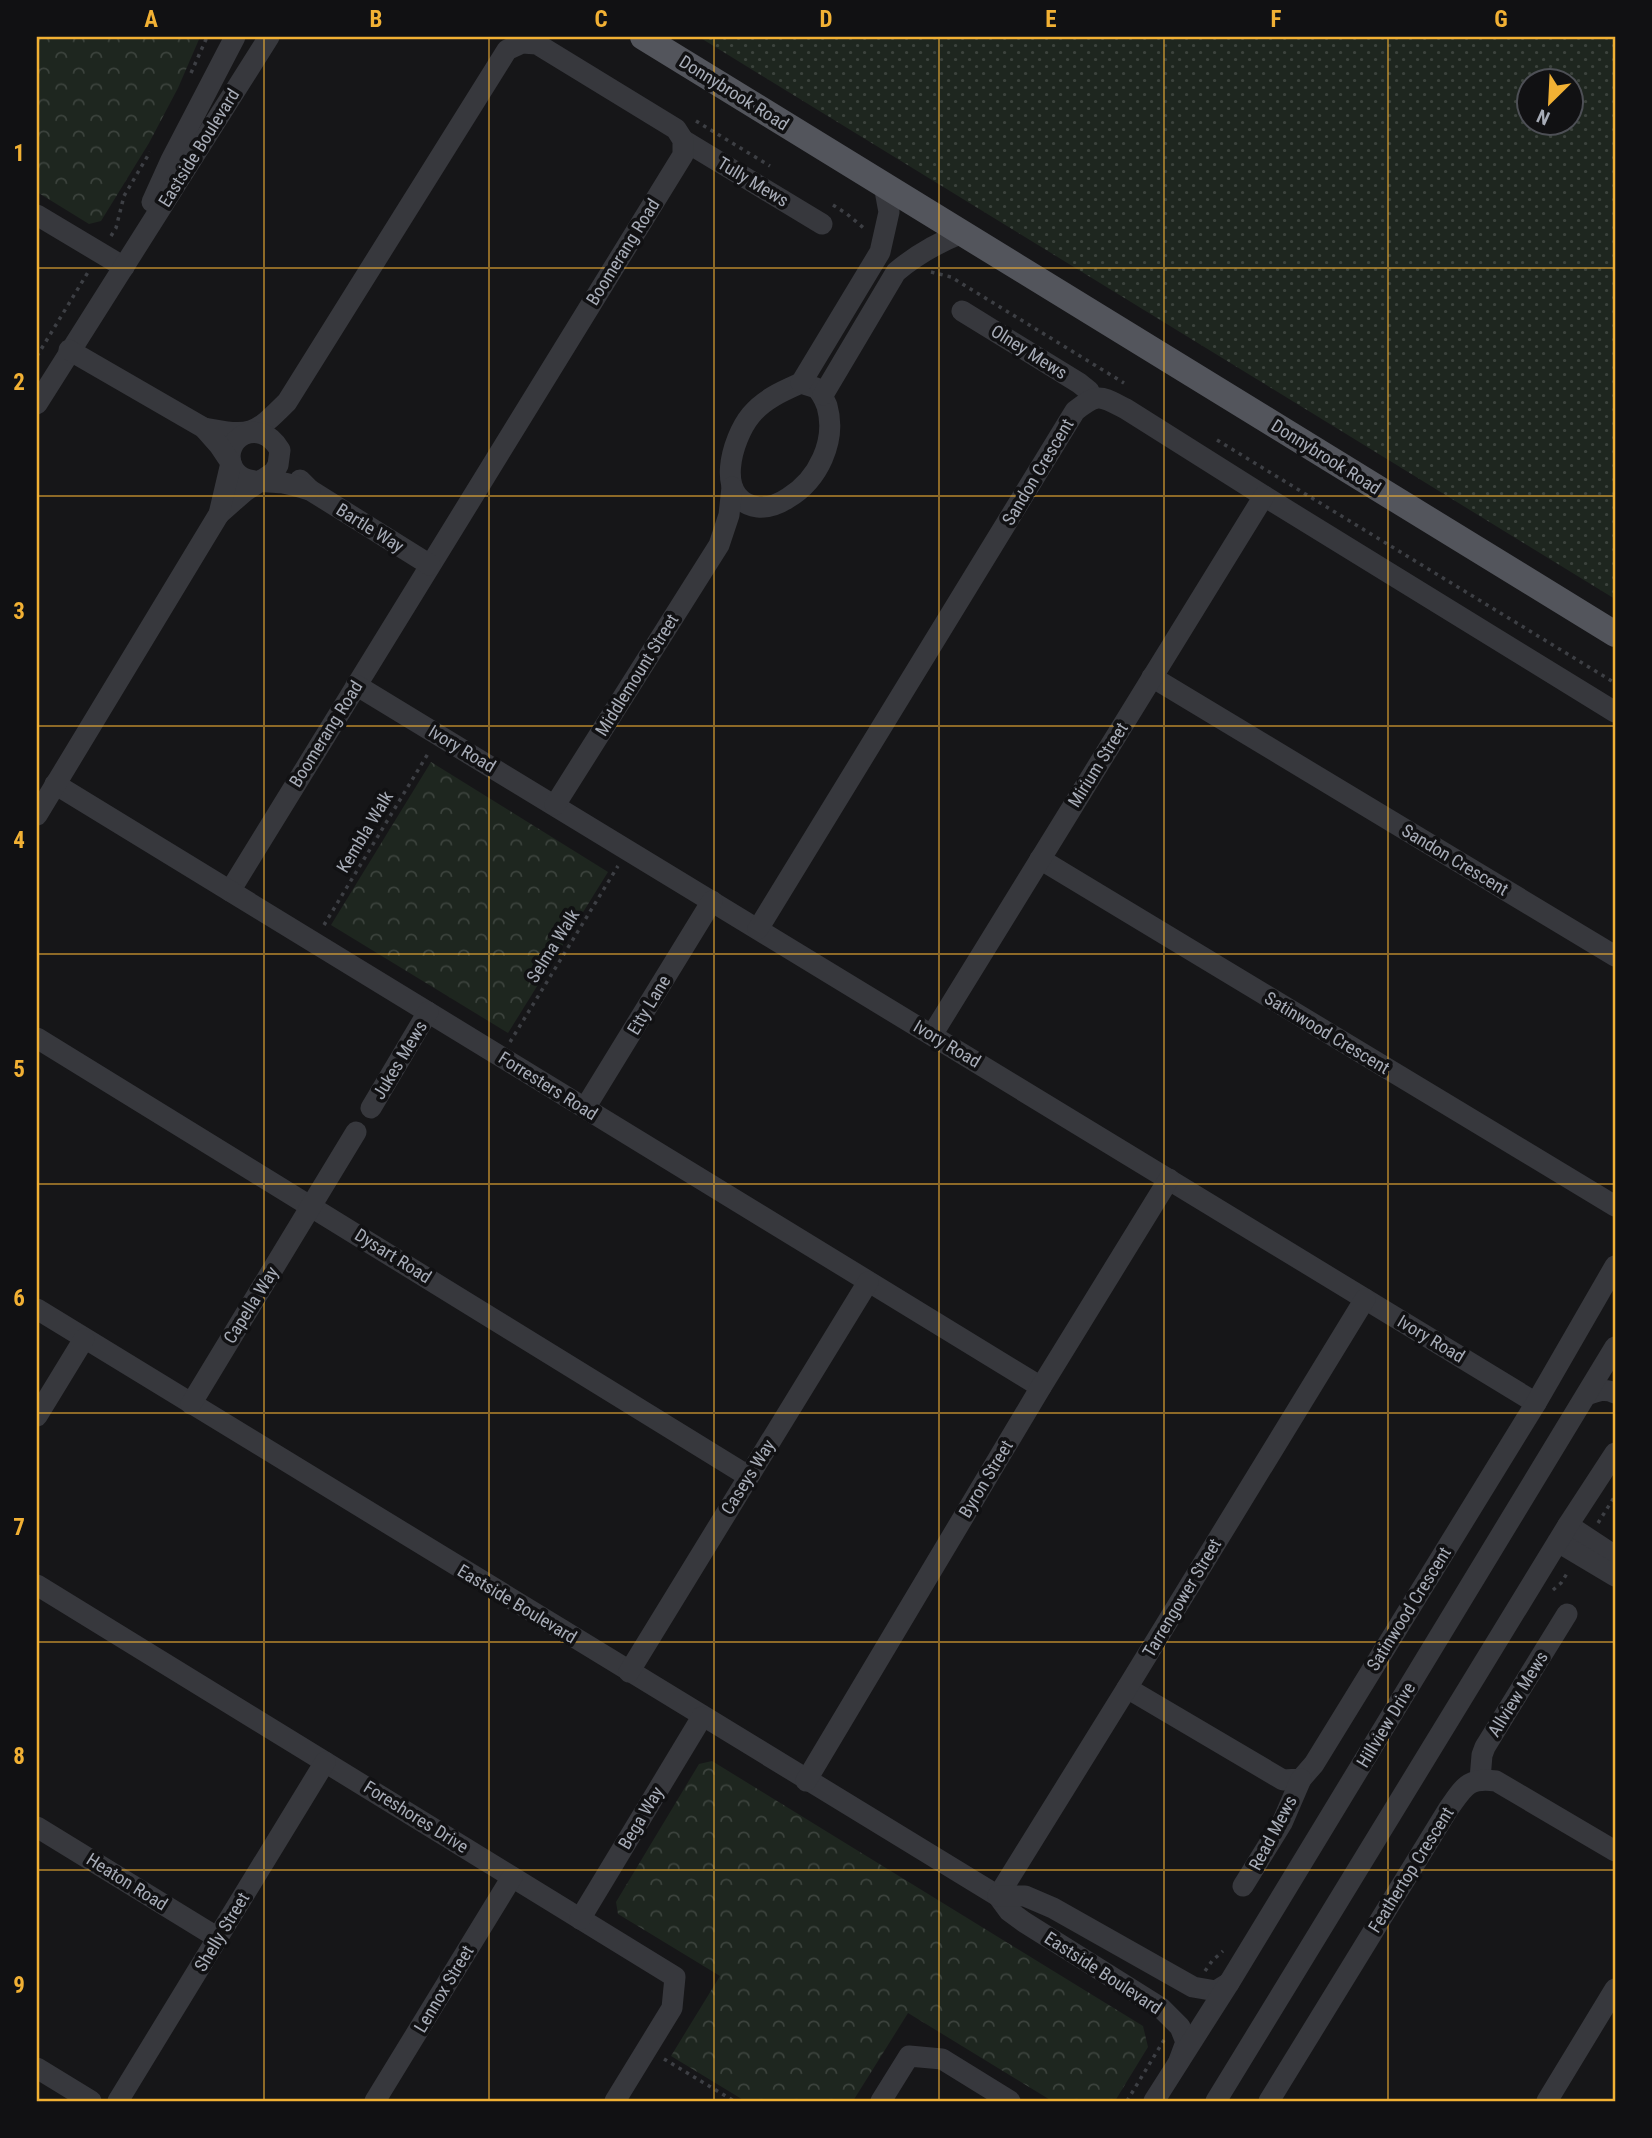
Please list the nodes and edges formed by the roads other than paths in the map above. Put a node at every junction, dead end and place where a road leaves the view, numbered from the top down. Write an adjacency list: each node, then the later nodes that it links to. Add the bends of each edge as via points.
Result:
1 (235, 37): 11 (street, Eastside Boulevard, via 171,160)
2 (269, 37): 11 (street, Eastside Boulevard)
3 (643, 37): 6 (main road, Donnybrook Road)
4 (517, 40): 5 (street, via 537,44 676,129); 18 (street)
5 (683, 140): 9 (street, Tully Mews); 31 (street, Boomerang Road, via 683,155)
6 (825, 148): 7 (main road, Donnybrook Road); 12 (main road, Donnybrook Road, via 866,158 1008,245)
7 (884, 184): 10 (main road, Donnybrook Road); 15 (street, via 889,212 880,252)
8 (37, 215): 11 (street, via 100,253)
9 (822, 224)
10 (962, 233): 12 (main road, Donnybrook Road); 16 (street, via 938,243 896,272)
11 (127, 263): 14 (street, Eastside Boulevard)
12 (1036, 279): 32 (main road, Donnybrook Road)
13 (962, 311): 17 (street, Olney Mews, via 1079,383)
14 (69, 350): 19 (street, Eastside Boulevard); 20 (street)
15 (801, 383): 16 (street); 25 (street, via 752,414 735,445 730,465)
16 (823, 395): 28 (street, via 830,422 822,459 799,492)
17 (1091, 398): 27 (street, via 1104,398 1126,409); 42 (street, Sandon Crescent, via 1075,411)
18 (287, 402): 21 (street); 22 (street, via 279,432)
19 (37, 404)
20 (204, 428): 21 (street); 23 (street)
21 (249, 433): 22 (street, via 263,433); 23 (street, via 234,443)
22 (280, 450): 24 (street, via 274,472); 26 (street, via 292,472)
23 (231, 463): 24 (street, via 244,479); 29 (street)
24 (260, 481): 26 (street); 29 (street)
25 (732, 487): 28 (street, via 747,504); 30 (street, Middlemount Street)
26 (310, 490): 31 (street, Bartle Way)
27 (1264, 496): 33 (street, Mirium Street); 35 (street)
28 (771, 507): 30 (street, Middlemount Street, via 743,522)
29 (219, 514): 36 (street)
30 (719, 545): 37 (street, Middlemount Street)
31 (430, 565): 34 (street, Boomerang Road)
32 (1615, 634)
33 (1152, 677): 39 (street, Mirium Street); 43 (street, Sandon Crescent)
34 (356, 685): 37 (street, Ivory Road); 40 (street, Boomerang Road)
35 (1615, 712)
36 (55, 784): 38 (street); 40 (street, Forresters Road)
37 (555, 805): 41 (street, Ivory Road)
38 (37, 815)
39 (1040, 859): 45 (street, Mirium Street); 51 (street, Satinwood Crescent)
40 (230, 891): 44 (street, Forresters Road)
41 (712, 901): 42 (street, Ivory Road); 48 (street, Etty Lane)
42 (758, 929): 45 (street, Ivory Road)
43 (1615, 956)
44 (428, 1012): 47 (street, Jukes Mews); 48 (street, Forresters Road)
45 (932, 1035): 50 (street, Ivory Road)
46 (37, 1038): 52 (street, Dysart Road)
47 (371, 1108)
48 (585, 1108): 54 (street, Forresters Road)
49 (356, 1132): 52 (street, Capella Way)
50 (1170, 1179): 55 (street, Ivory Road); 59 (street, Byron Street)
51 (1615, 1206)
52 (312, 1207): 63 (street, Capella Way); 66 (street, Dysart Road)
53 (1615, 1266): 62 (street, Satinwood Crescent)
54 (868, 1282): 59 (street, Forresters Road); 66 (street, Caseys Way)
55 (1365, 1298): 62 (street, Ivory Road); 73 (street, Tarrengower Street)
56 (37, 1310): 57 (street, Eastside Boulevard)
57 (84, 1339): 63 (street, Eastside Boulevard); 64 (street)
58 (1615, 1348): 61 (street, Hillview Drive)
59 (1041, 1387): 78 (street, Byron Street)
60 (1615, 1393): 61 (street)
61 (1587, 1395): 86 (street, Hillview Drive)
62 (1536, 1403): 76 (street, Satinwood Crescent)
63 (191, 1404): 72 (street, Eastside Boulevard)
64 (37, 1416)
65 (1615, 1453): 67 (street)
66 (748, 1476): 72 (street, Caseys Way)
67 (1563, 1533): 68 (street); 69 (street); 97 (street)
68 (1615, 1556)
69 (1615, 1576)
70 (37, 1585): 75 (street, Foreshores Drive)
71 (1567, 1614): 77 (street, Allview Mews, via 1485,1747)
72 (629, 1672): 74 (street, Eastside Boulevard)
73 (1127, 1688): 76 (street, via 1283,1780); 83 (street, Tarrengower Street)
74 (702, 1717): 78 (street, Eastside Boulevard); 84 (street, Bega Way)
75 (325, 1762): 81 (street, Foreshores Drive); 85 (street, Shelly Street)
76 (1301, 1779): 82 (street, Read Mews)
77 (1480, 1779): 80 (street, via 1496,1781); 98 (street, Feathertop Crescent, via 1464,1787 1449,1808)
78 (806, 1781): 83 (street, Eastside Boulevard)
79 (37, 1827): 85 (street, Heaton Road)
80 (1615, 1851)
81 (512, 1877): 84 (street, Foreshores Drive); 92 (street, Lennox Street)
82 (1244, 1886)
83 (998, 1896): 86 (street, Eastside Boulevard, via 1025,1896 1053,1908 1193,1987 1216,1991); 88 (street, Eastside Boulevard, via 1024,1922 1161,2008 1180,2027 1186,2042)
84 (580, 1919): 93 (street, Foreshores Drive, via 674,1977 672,2008)
85 (218, 1938): 91 (street, Shelly Street)
86 (1229, 1983): 88 (street, Hillview Drive)
87 (1615, 1989): 99 (street)
88 (1179, 2061): 96 (street, Hillview Drive)
89 (37, 2068): 90 (street)
90 (91, 2101)
91 (118, 2101)
92 (375, 2101)
93 (615, 2101)
94 (881, 2101): 95 (street, via 909,2056 942,2059)
95 (1010, 2101)
96 (1154, 2101)
97 (1216, 2101)
98 (1269, 2101)
99 (1547, 2101)

